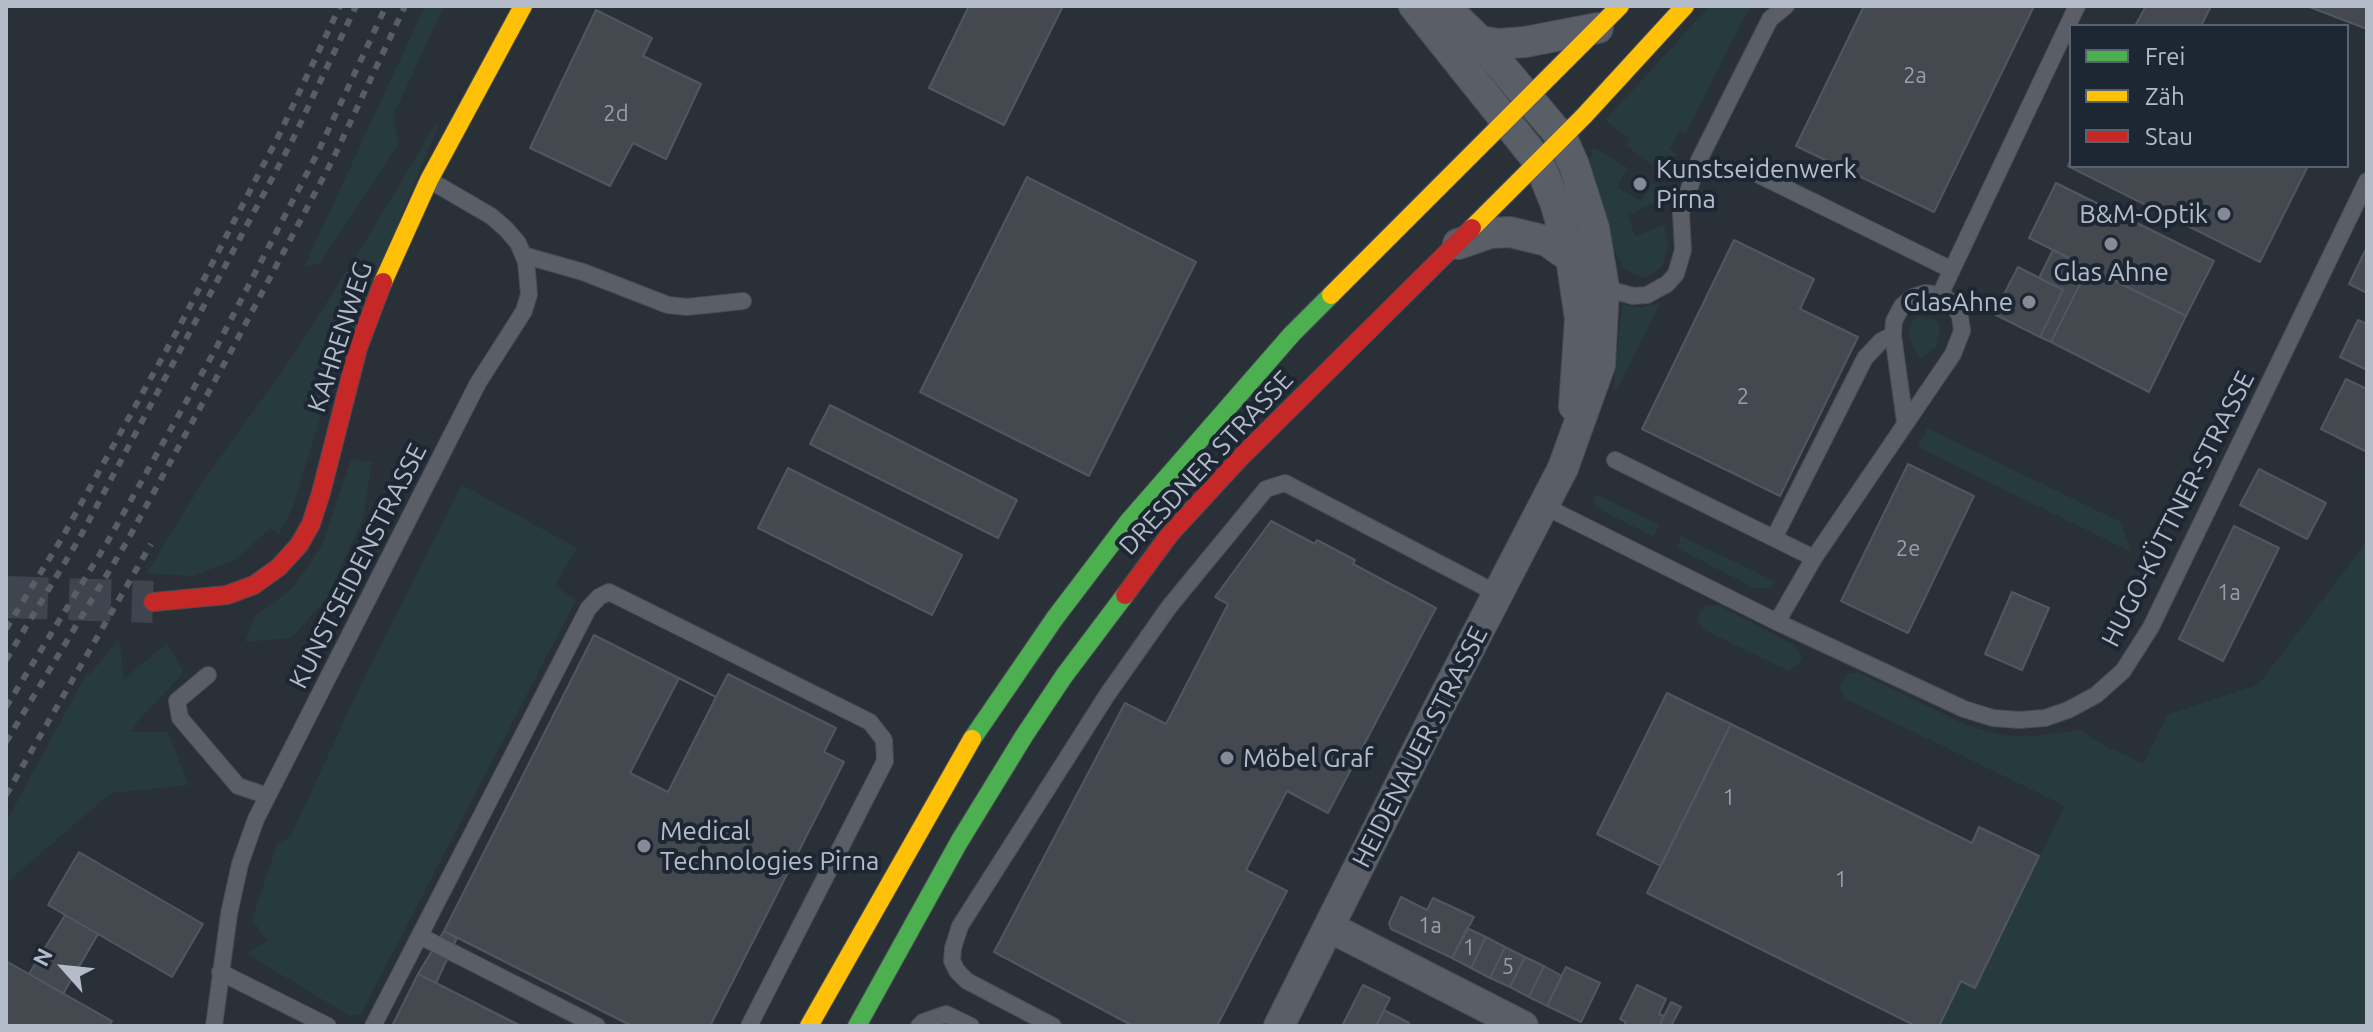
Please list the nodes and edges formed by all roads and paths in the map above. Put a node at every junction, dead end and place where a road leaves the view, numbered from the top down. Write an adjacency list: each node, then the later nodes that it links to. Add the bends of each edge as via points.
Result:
1 (523, 6): 14 (main road, KAHRENWEG)
2 (1414, 6): 10 (street, HEIDENAUER STRASSE)
3 (1444, 6): 8 (street, HEIDENAUER STRASSE)
4 (1685, 6): 11 (main road, DRESDNER STRASSE)
5 (1786, 6): 20 (lane, via 1770,19 1699,160 1681,213 1683,250 1676,274 1647,295)
6 (2077, 6): 19 (lane)
7 (1610, 17): 8 (street, via 1525,42); 9 (main road, DRESDNER STRASSE)
8 (1480, 41): 9 (street, HEIDENAUER STRASSE)
9 (1528, 99): 10 (main road, DRESDNER STRASSE); 11 (street, HEIDENAUER STRASSE)
10 (1505, 121): 12 (street, HEIDENAUER STRASSE); 43 (main road, DRESDNER STRASSE, via 1292,334 1128,522 967,747)
11 (1562, 138): 12 (main road, DRESDNER STRASSE); 20 (street, HEIDENAUER STRASSE, via 1594,228)
12 (1538, 161): 16 (main road, DRESDNER STRASSE); 18 (street, HEIDENAUER STRASSE)
13 (1759, 175): 19 (lane)
14 (429, 180): 17 (lane, KUNSTSEIDENSTRASSE, via 491,216); 31 (main road, KAHRENWEG, via 358,348 321,493 299,545 254,585 216,597)
15 (2367, 181): 32 (lane, HUGO-KÜTTNER-STRASSE, via 2151,627 2123,671 2096,695 2045,718 1993,718)
16 (1456, 245): 18 (street, via 1510,232 1547,241); 44 (main road, DRESDNER STRASSE, via 1170,534 1024,736)
17 (523, 255): 22 (lane, via 668,305); 34 (lane, KUNSTSEIDENSTRASSE, via 529,294 524,311 478,383)
18 (1571, 258): 26 (street, HEIDENAUER STRASSE, via 1580,319 1579,361)
19 (1952, 270): 21 (lane)
20 (1604, 288): 26 (street, HEIDENAUER STRASSE, via 1600,365)
21 (1940, 295): 23 (lane, via 1925,293 1902,306); 24 (lane, via 1952,302 1962,331 1953,354)
22 (743, 301)
23 (1893, 335): 24 (lane); 28 (lane, via 1865,358)
24 (1905, 422): 29 (lane)
25 (1615, 460): 28 (lane)
26 (1563, 468): 27 (street, HEIDENAUER STRASSE)
27 (1544, 506): 30 (street, HEIDENAUER STRASSE); 32 (lane, HUGO-KÜTTNER-STRASSE)
28 (1774, 538): 29 (lane)
29 (1814, 558): 32 (lane)
30 (1498, 594): 35 (street, HEIDENAUER STRASSE); 47 (lane, via 1285,483 1266,489 1169,607 1107,695 960,926 952,961 957,971)
31 (153, 602)
32 (1777, 622)
33 (208, 675): 34 (lane, via 177,701 180,718 238,786)
34 (268, 796): 37 (lane, KUNSTSEIDENSTRASSE, via 240,864)
35 (1329, 927): 48 (street, HEIDENAUER STRASSE); 49 (street)
36 (420, 936): 40 (lane); 41 (lane); 42 (lane, via 588,609 609,592 870,722 884,740 885,761)
37 (220, 972): 38 (lane, KUNSTSEIDENSTRASSE); 39 (lane)
38 (214, 1026)
39 (328, 1026)
40 (373, 1026)
41 (597, 1026)
42 (749, 1026)
43 (809, 1026)
44 (857, 1026)
45 (919, 1026): 46 (lane, via 946,1014)
46 (971, 1026)
47 (1053, 1026)
48 (1279, 1026)
49 (1523, 1026)

